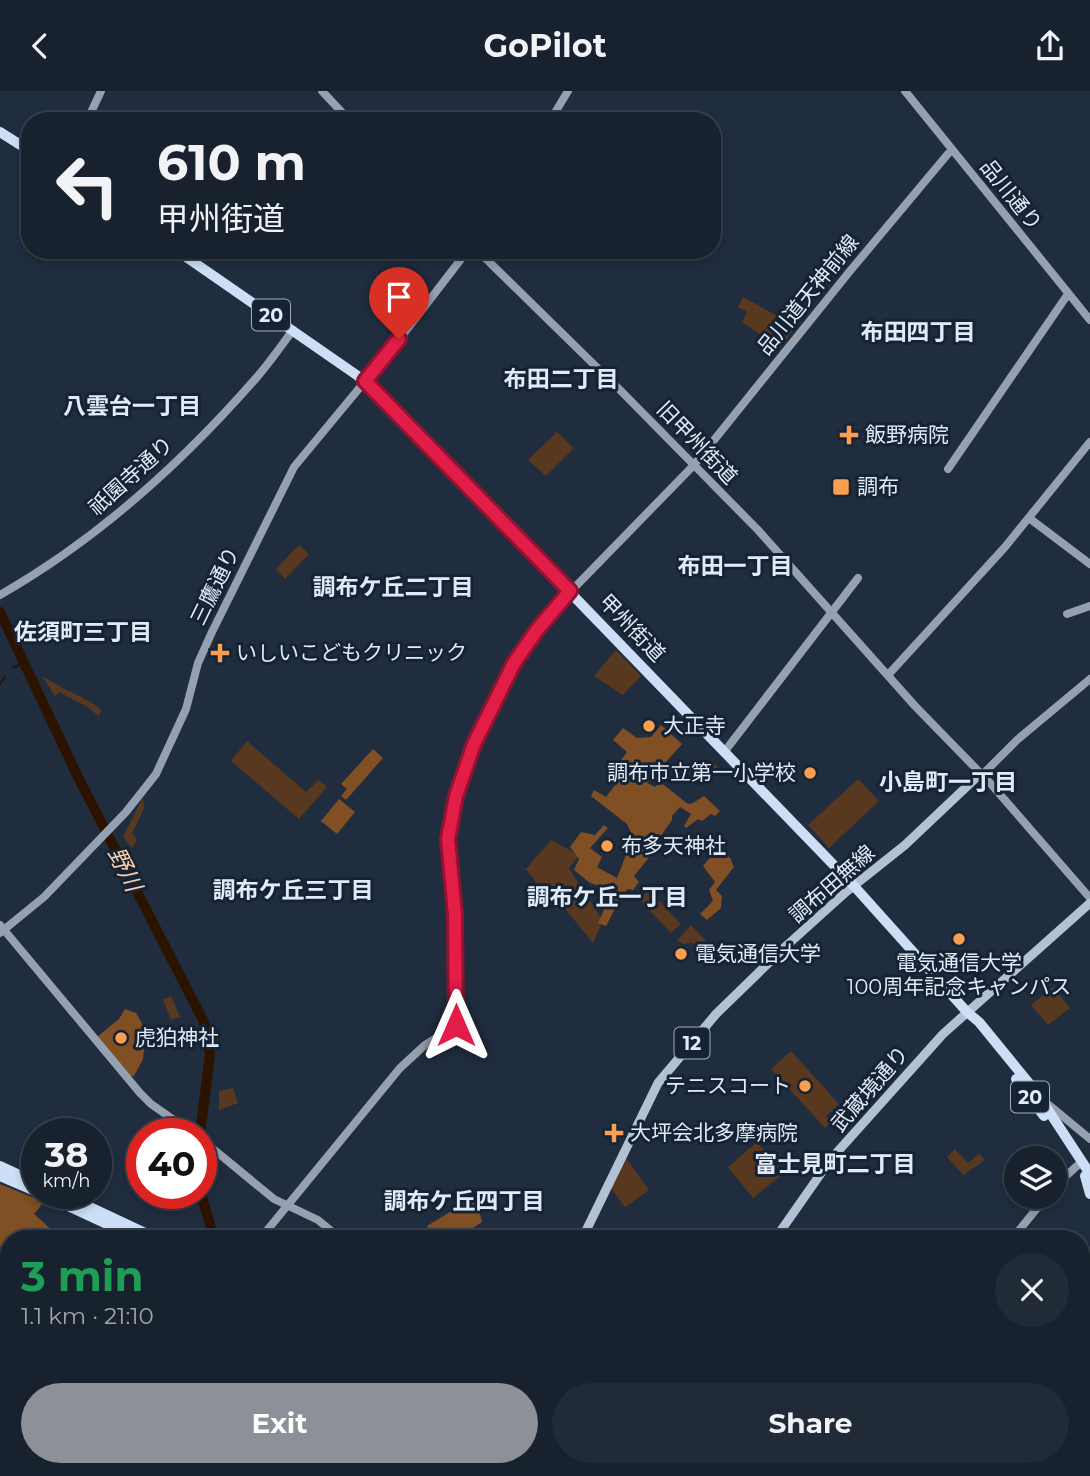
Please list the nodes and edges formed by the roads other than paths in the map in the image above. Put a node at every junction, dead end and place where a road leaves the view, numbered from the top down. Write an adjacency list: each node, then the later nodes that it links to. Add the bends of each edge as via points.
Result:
1 (101, 91): 5 (street)
2 (321, 91): 6 (street)
3 (568, 91): 7 (street)
4 (905, 91): 10 (street, 品川通り)
5 (91, 112)
6 (341, 112)
7 (555, 112)
8 (0, 132): 9 (highway)
9 (21, 145)
10 (952, 149): 14 (street, 品川通り); 19 (street, 品川道天神前線)
11 (189, 259): 16 (highway, 甲州街道 / 20)
12 (461, 259): 17 (street, 三鷹通り)
13 (487, 259): 19 (street, 旧甲州街道)
14 (1068, 294): 15 (street, 品川通り); 20 (street)
15 (1090, 320)
16 (293, 330): 17 (highway, 甲州街道 / 20); 25 (street, 祇園寺通り, via 227,410 156,481 72,549)
17 (365, 381): 24 (highway, 甲州街道 / 20); 35 (street, 三鷹通り, via 294,467 198,663 186,709 156,774 44,897)
18 (1090, 442): 21 (street)
19 (694, 465): 24 (street, 品川道天神前線); 27 (street, 旧甲州街道)
20 (948, 469)
21 (1029, 518): 22 (street); 29 (street, via 901,662)
22 (1090, 564)
23 (858, 577): 27 (street)
24 (570, 591): 31 (highway, 甲州街道 / 20); 49 (street, 品川道天神前線, via 514,663 474,744 456,796 448,839 455,915 456,1025 400,1068)
25 (1, 594)
26 (1090, 606): 28 (street)
27 (832, 612): 29 (street, 旧甲州街道); 31 (street)
28 (1067, 614)
29 (885, 672): 32 (street, 旧甲州街道)
30 (1090, 679): 32 (street)
31 (725, 751): 33 (highway, 甲州街道 / 20)
32 (980, 774): 33 (main road, 調布田無線 / 12); 34 (street)
33 (854, 886): 36 (highway, 甲州街道 / 20); 57 (main road, 調布田無線 / 12, via 735,994 658,1083)
34 (1090, 900): 36 (main road, 武蔵境通り)
35 (1, 930): 38 (street, via 140,1093)
36 (967, 1012): 37 (highway, 甲州街道 / 20); 42 (highway, 甲州街道 / 20); 58 (main road, 武蔵境通り, via 831,1159)
37 (1037, 1093): 39 (street); 40 (highway, 甲州街道 / 20)
38 (171, 1118)
39 (1088, 1138): 40 (street, via 1077,1136)
40 (1071, 1146): 48 (highway, 甲州街道 / 20)
41 (217, 1152): 49 (street)
42 (1078, 1165): 44 (street); 48 (highway, 甲州街道 / 20)
43 (0, 1166): 46 (highway)
44 (1067, 1175)
45 (0, 1176): 47 (highway)
46 (21, 1180)
47 (21, 1184)
48 (1089, 1184)
49 (288, 1206): 55 (street); 56 (street)
50 (77, 1209): 53 (highway)
51 (94, 1209): 54 (highway)
52 (1036, 1209): 59 (street)
53 (120, 1230)
54 (139, 1230)
55 (268, 1230)
56 (330, 1230)
57 (586, 1230)
58 (781, 1230)
59 (1019, 1230)

